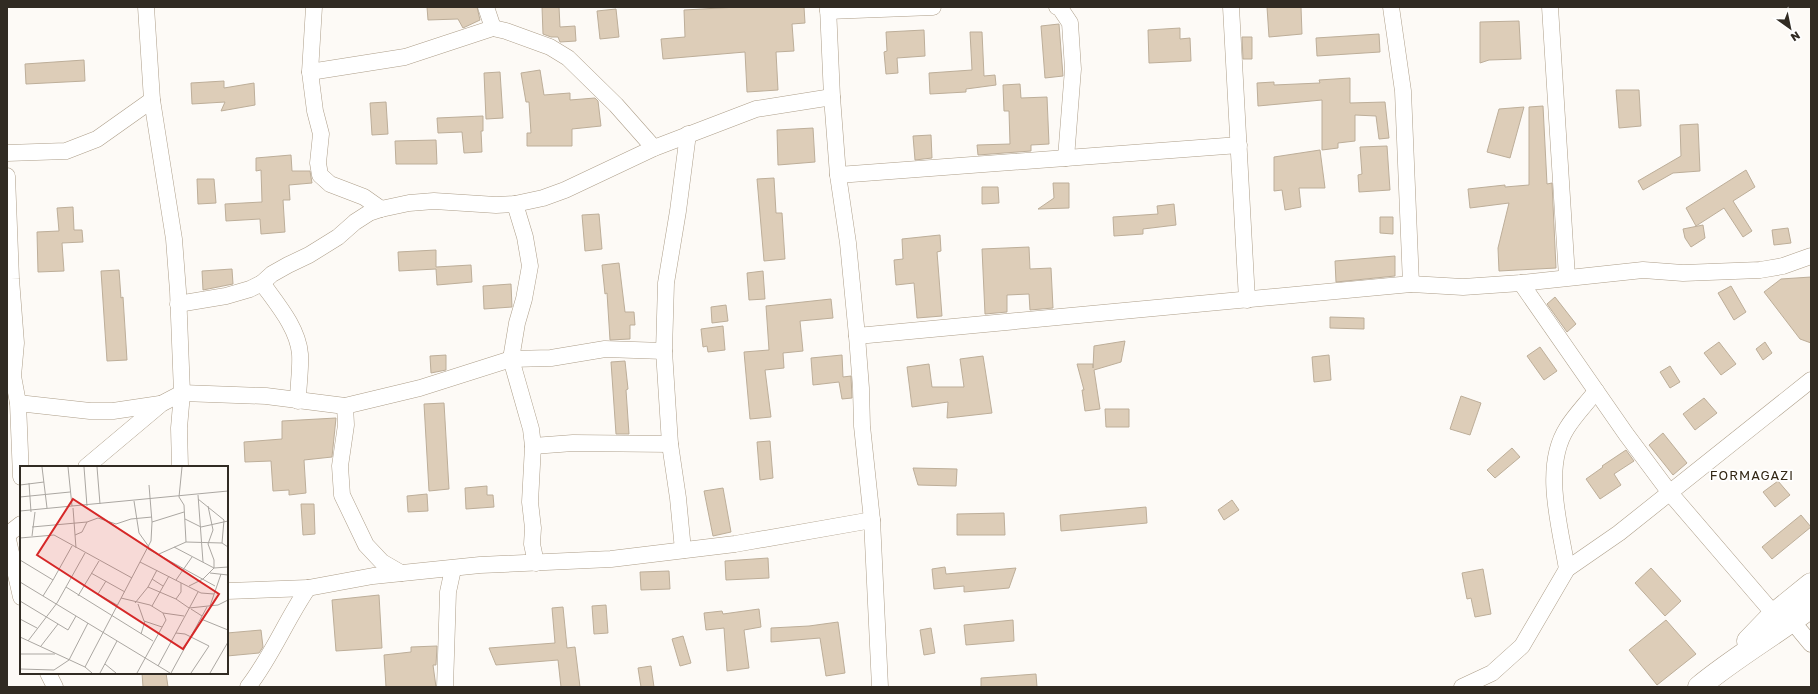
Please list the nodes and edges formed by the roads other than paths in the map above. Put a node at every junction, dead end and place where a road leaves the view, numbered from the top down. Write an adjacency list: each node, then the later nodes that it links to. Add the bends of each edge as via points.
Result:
1 (146, 7): 13 (street)
2 (314, 7): 11 (street)
3 (486, 7): 10 (street)
4 (933, 7): 9 (street)
5 (1057, 7): 18 (street, via 1070,23 1072,61)
6 (1231, 7): 15 (street)
7 (1391, 7): 27 (street, via 1403,91)
8 (1550, 7): 24 (street)
9 (828, 9): 12 (street)
10 (493, 28): 11 (street, via 405,57); 16 (street, via 550,47 568,58 616,105)
11 (310, 72): 22 (street, via 321,134 318,163 320,175 330,184 364,197)
12 (832, 97): 14 (street, via 756,109); 19 (street)
13 (152, 100): 17 (street, via 97,139 66,151); 29 (street, via 174,239)
14 (688, 134): 16 (street); 31 (street, via 666,283)
15 (1239, 145): 18 (street); 28 (street)
16 (654, 148): 21 (street, via 565,190)
17 (7, 153)
18 (1066, 158): 19 (street)
19 (838, 175): 30 (street)
20 (7, 176): 33 (street, via 16,343)
21 (515, 204): 22 (street, via 434,201); 32 (street, via 530,266)
22 (381, 209): 25 (street, via 369,213 338,237 272,274)
23 (1811, 256): 24 (street, via 1783,266 1760,270 1682,273 1643,270)
24 (1568, 278): 26 (street)
25 (262, 283): 29 (street, via 226,296); 37 (street, via 295,335 300,354)
26 (1521, 283): 27 (street, via 1463,286); 35 (street)
27 (1412, 284): 28 (street)
28 (1247, 300): 30 (street)
29 (178, 304): 36 (street)
30 (857, 336): 47 (street, via 862,426)
31 (664, 351): 32 (street, via 605,349 551,358); 41 (street)
32 (511, 359): 40 (street, via 420,388); 42 (street, via 531,429)
33 (10, 377): 38 (street)
34 (1811, 380): 46 (street)
35 (1596, 391): 46 (street); 53 (street, via 1567,428 1556,456 1554,491)
36 (182, 393): 37 (street, via 266,396); 39 (street); 45 (street, via 179,428)
37 (298, 401): 40 (street)
38 (18, 403): 39 (street, via 90,411 113,411); 43 (street)
39 (161, 404): 44 (street)
40 (345, 406): 54 (street, via 346,425 340,466 342,495 366,545 382,562)
41 (670, 444): 42 (street, via 573,443); 50 (street)
42 (533, 446): 51 (street, via 530,502 532,544)
43 (21, 466)
44 (87, 466)
45 (180, 466)
46 (1670, 493): 53 (street); 60 (street)
47 (872, 520): 50 (street, via 735,544); 66 (street)
48 (20, 525): 49 (street)
49 (7, 535): 58 (street)
50 (683, 550): 51 (street)
51 (536, 563): 52 (street, via 480,565)
52 (453, 569): 54 (street); 65 (street, via 448,592)
53 (1567, 569): 67 (street, via 1522,646 1492,673)
54 (401, 573): 56 (street)
55 (1811, 584): 60 (main road)
56 (308, 588): 57 (street); 64 (street)
57 (228, 591)
58 (20, 592)
59 (1811, 607): 60 (main road)
60 (1783, 618): 61 (street); 68 (main road)
61 (1811, 644)
62 (48, 674): 63 (street)
63 (55, 687)
64 (248, 687)
65 (445, 687)
66 (876, 687)
67 (1462, 687)
68 (1699, 687)

